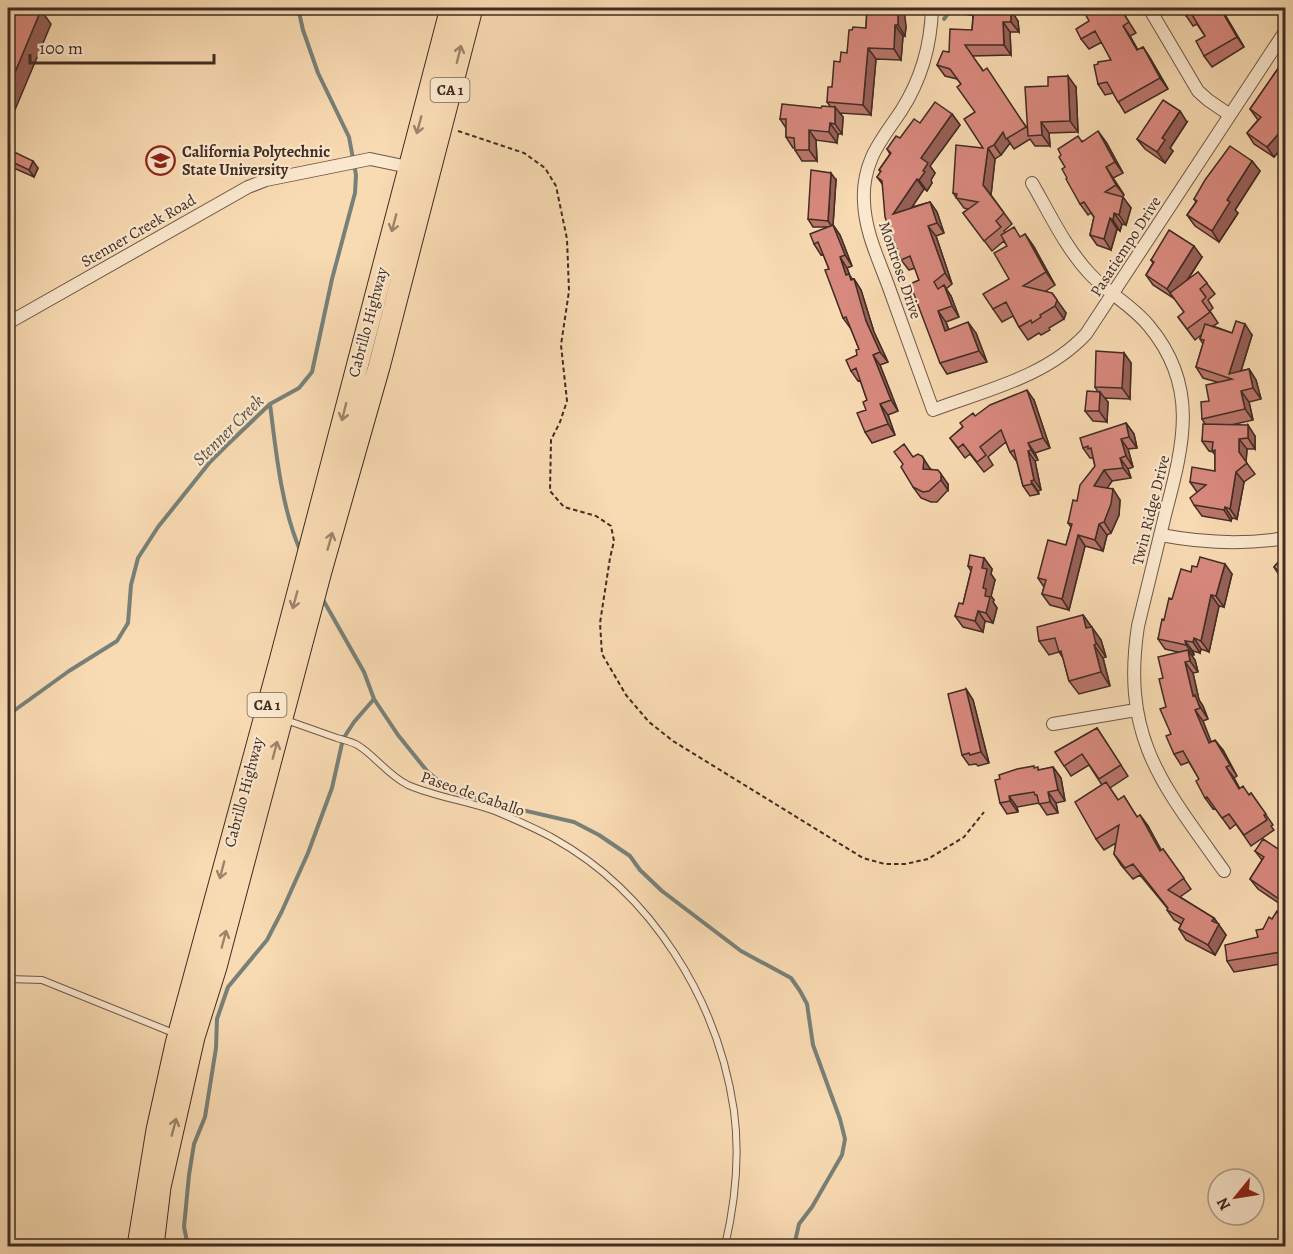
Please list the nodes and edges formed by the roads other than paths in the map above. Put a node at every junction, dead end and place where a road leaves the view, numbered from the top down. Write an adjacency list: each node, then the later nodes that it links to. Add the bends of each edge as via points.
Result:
1 (451, 8): 7 (highway, CA 1, one-way to 7)
2 (471, 8): 8 (highway, CA 1, one-way to 2)
3 (932, 8): 12 (street, Montrose Drive, via 929,44 922,67 914,89 871,158 864,204 870,238)
4 (1149, 8): 6 (street, via 1198,91)
5 (1286, 30): 6 (street, Pasatiempo Drive)
6 (1230, 115): 10 (street, Pasatiempo Drive)
7 (409, 166): 8 (street, Stenner Creek Road); 11 (street, Stenner Creek Road, via 370,159 248,187); 20 (highway, Cabrillo Highway / CA 1, one-way to 20)
8 (429, 172): 16 (highway, Cabrillo Highway / CA 1, one-way to 8)
9 (1032, 183): 10 (street, Twin Ridge Drive, via 1076,258)
10 (1114, 294): 12 (street, Pasatiempo Drive, via 1086,334 1060,358 1028,375); 13 (street, Twin Ridge Drive, via 1137,312 1161,342 1182,395 1184,433)
11 (8, 323)
12 (933, 410)
13 (1161, 535): 14 (street, via 1232,544); 15 (street, Twin Ridge Drive, via 1134,653)
14 (1286, 538)
15 (1136, 710): 17 (street); 18 (street, Twin Ridge Drive, via 1159,777)
16 (283, 720): 22 (highway, Cabrillo Highway / CA 1, one-way to 16, via 160,1187 194,1036); 23 (lane, Paseo de Caballo, via 358,745 408,785 494,811 552,837 593,864 634,901 681,962 705,1007 719,1046 734,1112 736,1154)
17 (1053, 724)
18 (1224, 871)
19 (8, 980): 20 (lane, via 42,980)
20 (179, 1035): 21 (highway, Cabrillo Highway / CA 1, via 157,1130)
21 (138, 1246)
22 (153, 1246)
23 (725, 1246)

